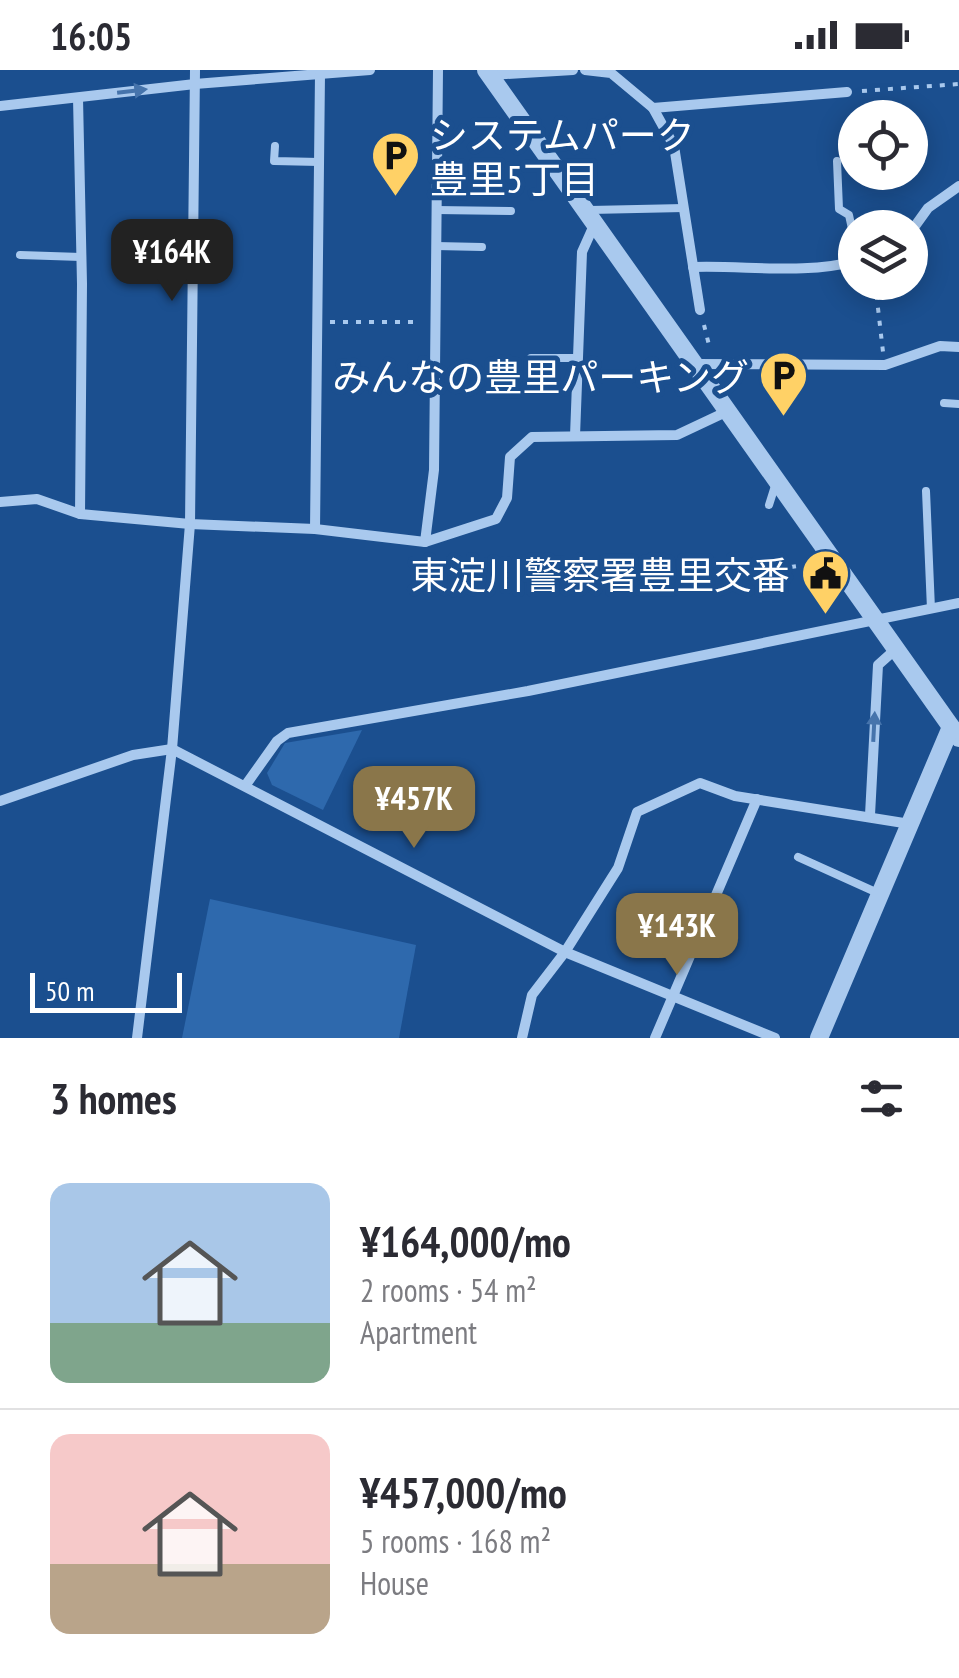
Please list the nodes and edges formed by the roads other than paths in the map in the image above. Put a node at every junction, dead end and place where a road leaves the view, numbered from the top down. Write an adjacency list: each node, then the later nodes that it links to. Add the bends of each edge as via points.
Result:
1 (195, 70): 8 (street)
2 (370, 70): 7 (street)
3 (438, 70): 17 (street)
4 (572, 70): 6 (street)
5 (585, 70): 12 (street, via 611,73)
6 (488, 72): 20 (street)
7 (320, 74): 8 (street); 14 (street)
8 (195, 84): 10 (street, one-way to 8); 41 (street)
9 (847, 92): 12 (street)
10 (78, 98): 11 (street); 24 (street)
11 (0, 106)
12 (653, 108): 16 (street, via 674,146)
13 (274, 146): 14 (lane, via 274,161)
14 (319, 162): 42 (street)
15 (959, 186): 18 (street)
16 (684, 208): 20 (lane); 26 (street)
17 (436, 210): 19 (lane); 21 (street)
18 (927, 210)
19 (511, 211)
20 (590, 216): 30 (street); 31 (street)
21 (436, 246): 22 (lane); 43 (street, via 434,470)
22 (482, 247)
23 (20, 255): 24 (lane)
24 (81, 257): 40 (street)
25 (838, 264): 26 (street, via 810,270)
26 (693, 267): 27 (street)
27 (700, 310)
28 (959, 348): 31 (street, via 940,346 885,365)
29 (530, 358): 30 (lane)
30 (578, 358): 35 (street)
31 (704, 364): 34 (street)
32 (944, 403): 33 (lane)
33 (959, 404)
34 (729, 411): 35 (street, via 677,434); 36 (street)
35 (575, 436): 43 (street, via 532,437 510,457 507,498 496,519)
36 (777, 480): 39 (lane); 46 (street)
37 (926, 492): 45 (lane)
38 (0, 502): 40 (street, via 38,500)
39 (769, 505)
40 (80, 514): 41 (street)
41 (190, 524): 42 (street); 49 (street)
42 (316, 529): 43 (street)
43 (425, 542)
44 (959, 603): 45 (street)
45 (931, 609): 46 (street)
46 (876, 620): 47 (street); 50 (street, via 288,733)
47 (897, 648): 48 (street); 53 (street, one-way to 47, via 878,665)
48 (955, 733): 54 (street)
49 (172, 750): 50 (street); 52 (street, via 133,755); 59 (street)
50 (245, 786): 57 (street)
51 (757, 799): 53 (street); 57 (street, via 700,782 636,812 618,868); 58 (street)
52 (0, 801)
53 (870, 816): 54 (street)
54 (910, 824): 56 (street)
55 (798, 857): 56 (lane)
56 (880, 894): 63 (street)
57 (565, 952): 58 (street); 60 (street, via 532,994)
58 (673, 998): 61 (street); 62 (street)
59 (137, 1038)
60 (522, 1038)
61 (655, 1038)
62 (774, 1038)
63 (819, 1038)

